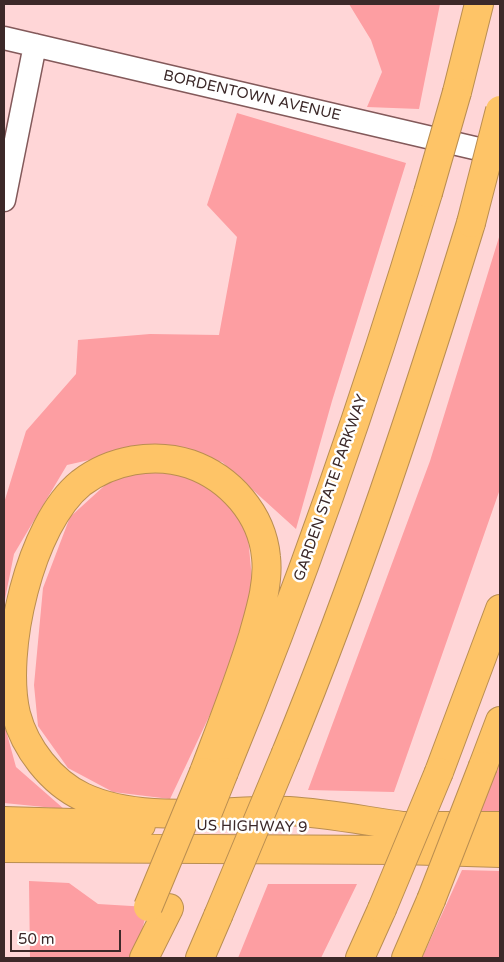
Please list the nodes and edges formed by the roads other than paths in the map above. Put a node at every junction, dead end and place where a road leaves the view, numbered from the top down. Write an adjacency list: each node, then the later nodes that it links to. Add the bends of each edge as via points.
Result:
1 (479, 4): 9 (highway, GARDEN STATE PARKWAY, bridge, via 428,193 315,536 265,671)
2 (4, 38): 3 (street, BORDENTOWN AVENUE)
3 (35, 45): 5 (street, BORDENTOWN AVENUE); 6 (street)
4 (500, 110): 18 (highway, bridge, via 471,222 384,490 286,753)
5 (500, 154)
6 (4, 200)
7 (500, 609): 19 (highway, bridge, via 439,772)
8 (500, 721): 20 (highway, bridge)
9 (214, 772): 11 (highway, via 263,599 267,571 264,543 246,504 215,476 176,460 148,458 120,463 82,483 63,503 40,544 22,596 12,682 20,726 40,761 71,790 126,810 158,813 290,811); 15 (highway, bridge)
10 (4, 821): 11 (highway, US HIGHWAY 9, via 287,828)
11 (403, 826): 12 (highway, US HIGHWAY 9)
12 (500, 826)
13 (4, 848): 14 (highway, US HIGHWAY 9)
14 (500, 853)
15 (159, 907): 16 (highway); 17 (highway)
16 (135, 958)
17 (144, 958)
18 (200, 958)
19 (360, 958)
20 (406, 958)

